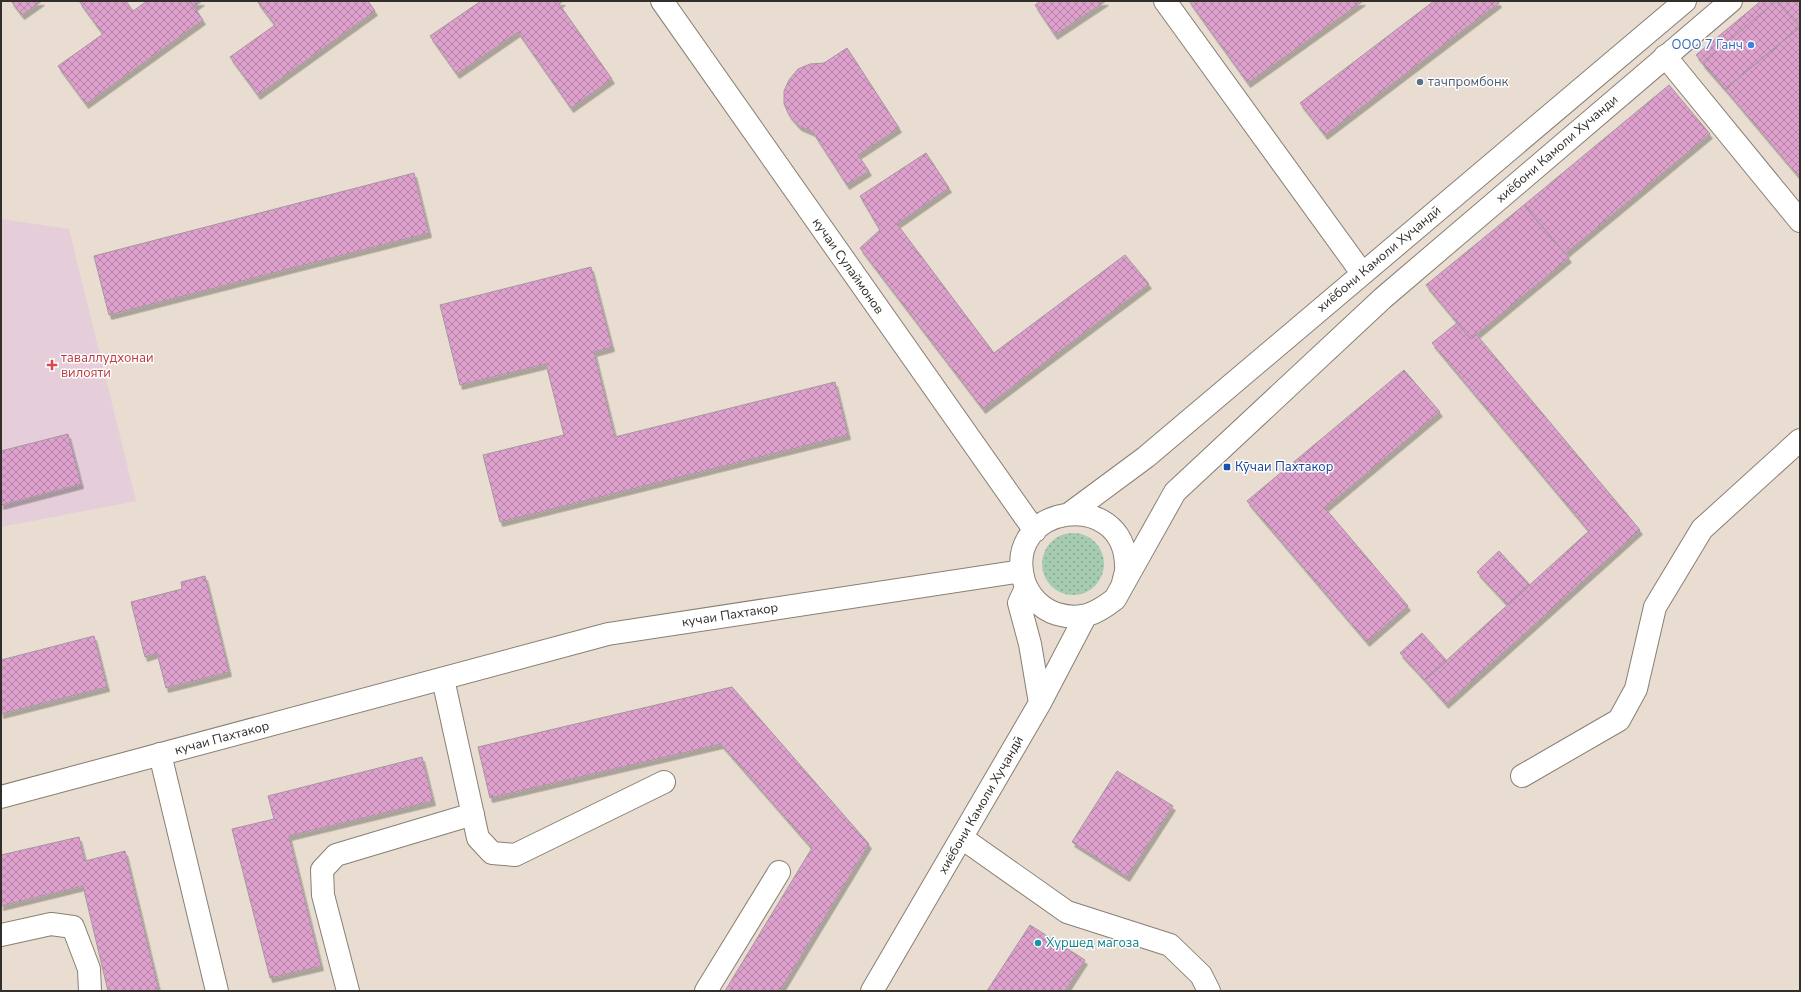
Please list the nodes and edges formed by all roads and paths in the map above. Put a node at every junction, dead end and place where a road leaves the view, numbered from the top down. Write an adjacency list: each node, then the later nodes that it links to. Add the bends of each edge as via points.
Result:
1 (662, 1): 10 (main road, кучаи Сулаймонов)
2 (1165, 1): 7 (main road)
3 (1685, 1): 7 (main road, хиёбони Камоли Хуҷандӣ)
4 (1731, 1): 5 (main road, хиёбони Камоли Хучанди)
5 (1665, 56): 6 (main road); 12 (main road, хиёбони Камоли Хучанди, via 1383,298 1175,492)
6 (1800, 221)
7 (1362, 273): 9 (main road, хиёбони Камоли Хуҷандӣ, via 1146,457)
8 (1800, 440): 17 (main road, via 1702,529 1655,607 1636,689 1619,720)
9 (1069, 514): 10 (main road, via 1053,518 1039,526); 12 (main road, via 1086,515 1101,521 1115,532 1123,548 1126,566)
10 (1035, 532): 11 (main road, via 1028,539 1022,555)
11 (1024, 580): 13 (main road, via 1036,602 1050,612 1067,617); 14 (main road, кучаи Пахтакор, via 608,634); 15 (main road, via 1018,603 1030,644)
12 (1123, 583): 13 (main road, via 1115,599 1101,610)
13 (1085, 617): 15 (main road, хиёбони Камоли Хуҷандӣ)
14 (443, 679): 16 (main road, кучаи Пахтакор); 20 (main road)
15 (1040, 703): 21 (main road, хиёбони Камоли Хуҷандӣ)
16 (160, 754): 19 (main road, кучаи Пахтакор); 25 (main road)
17 (1522, 776)
18 (664, 782): 20 (main road, via 515,855 492,853 478,838)
19 (1, 797)
20 (473, 814): 26 (main road, via 336,855 322,870 323,895)
21 (962, 838): 28 (main road, хиёбони Камоли Хуҷандӣ); 29 (main road, via 1067,912 1170,944 1202,975)
22 (779, 872): 27 (main road)
23 (1, 935): 24 (main road, via 51,924 73,927 89,969)
24 (90, 991)
25 (217, 991)
26 (348, 991)
27 (706, 991)
28 (872, 991)
29 (1209, 991)

